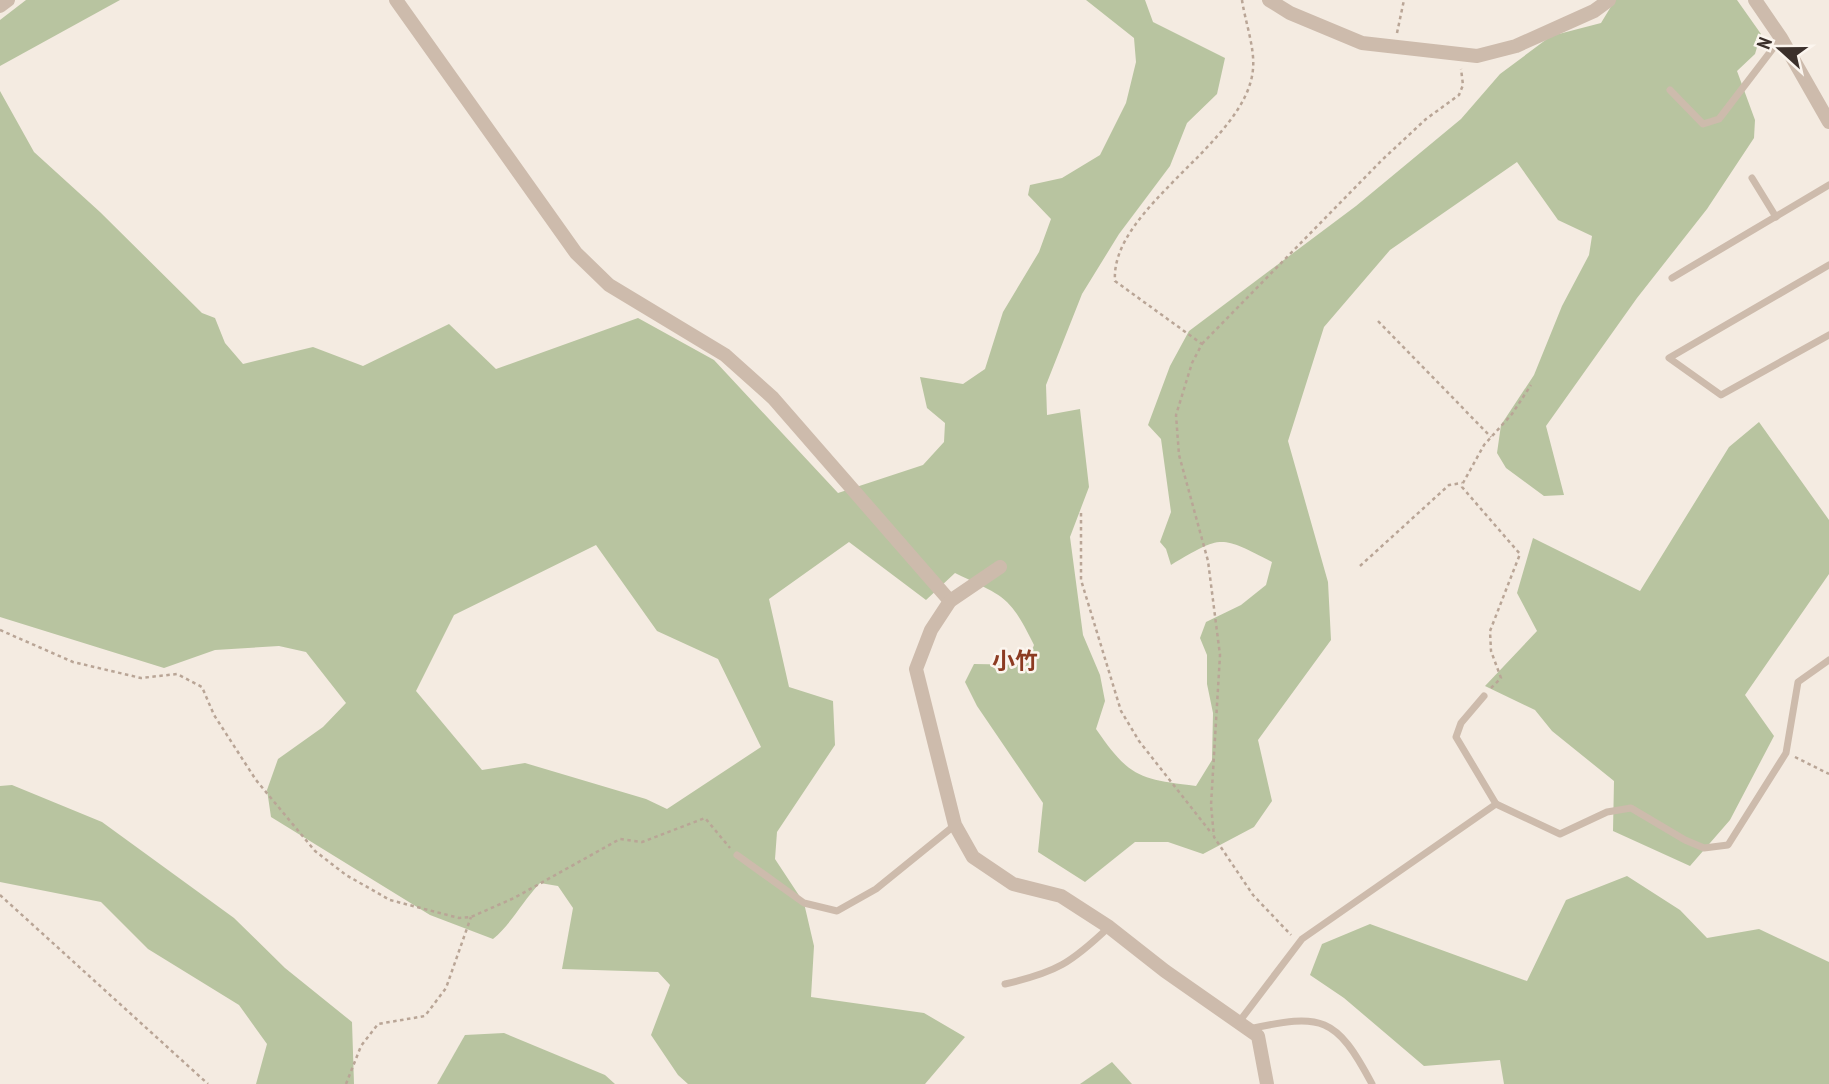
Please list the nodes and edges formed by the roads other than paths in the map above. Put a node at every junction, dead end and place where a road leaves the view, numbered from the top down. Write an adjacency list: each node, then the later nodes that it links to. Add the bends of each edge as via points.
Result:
1 (8, 0): 6 (street)
2 (396, 0): 17 (street, via 576,253 609,285 725,355 773,398)
3 (1269, 0): 4 (street, via 1362,43 1477,56 1516,46)
4 (1609, 0)
5 (1755, 0): 7 (street)
6 (0, 6)
7 (1781, 38): 8 (lane, via 1718,119 1703,124); 9 (street)
8 (1670, 90)
9 (1829, 122)
10 (1752, 178): 12 (lane)
11 (1829, 185): 12 (lane)
12 (1776, 217): 14 (lane)
13 (1829, 265): 15 (lane, via 1669,358 1721,395)
14 (1672, 278)
15 (1829, 335)
16 (1000, 567): 17 (street)
17 (950, 601): 21 (street, via 931,630 916,669)
18 (1829, 660): 20 (lane, via 1798,682 1786,753 1728,845 1704,848 1631,808 1607,811 1560,834)
19 (1484, 696): 20 (lane, via 1461,723 1456,737)
20 (1496, 804): 25 (lane, via 1298,943)
21 (955, 825): 22 (lane, via 876,889 837,911 804,904); 23 (street, via 973,857 1013,884 1061,896)
22 (737, 855)
23 (1109, 927): 24 (lane, via 1073,961 1047,975); 25 (street)
24 (1006, 984)
25 (1244, 1025): 26 (street, via 1258,1036); 27 (lane, via 1296,1018 1326,1024 1353,1048)
26 (1267, 1084)
27 (1372, 1084)

